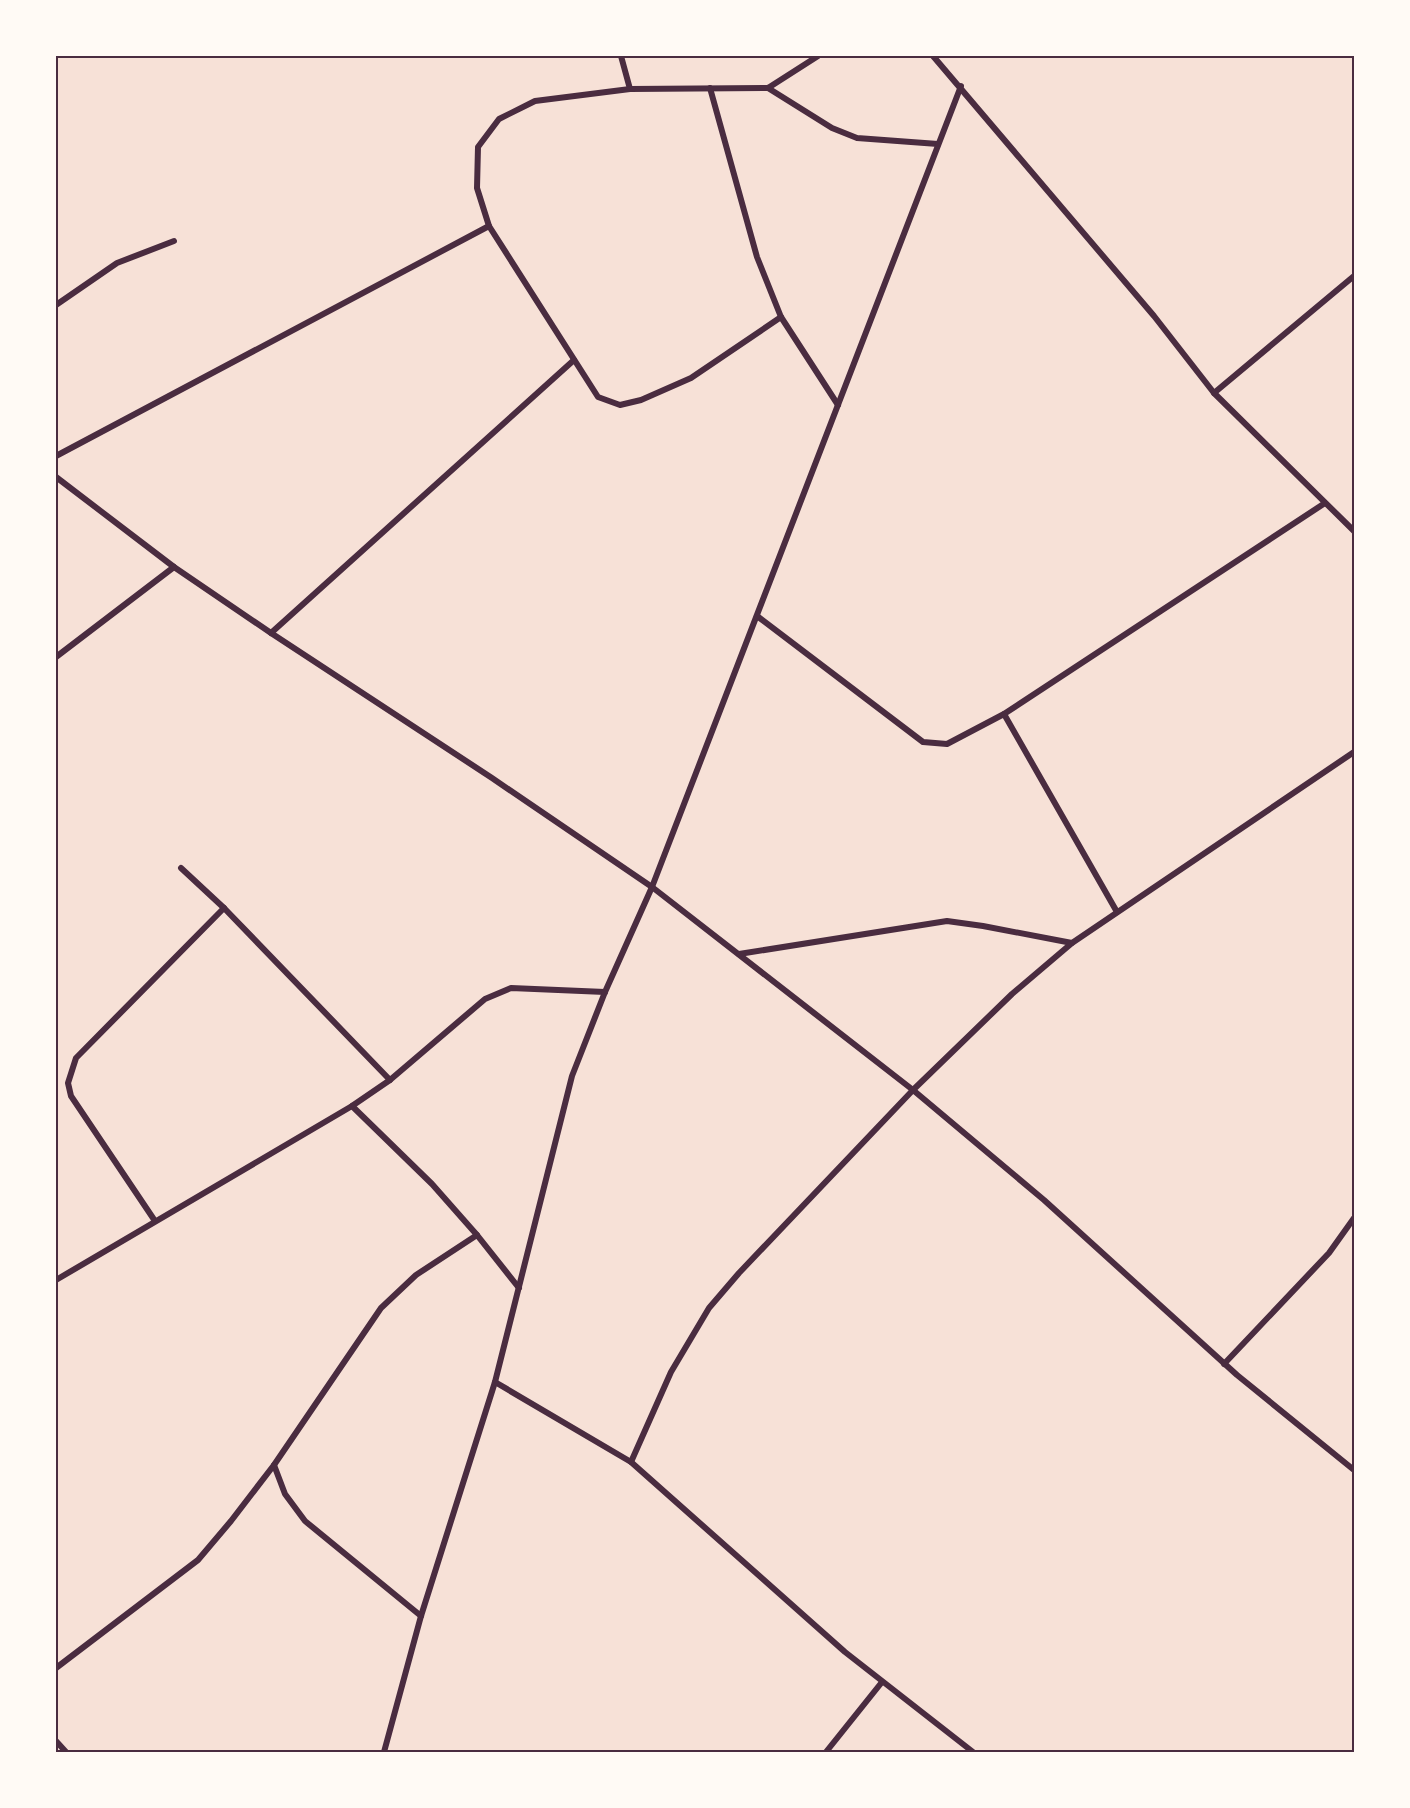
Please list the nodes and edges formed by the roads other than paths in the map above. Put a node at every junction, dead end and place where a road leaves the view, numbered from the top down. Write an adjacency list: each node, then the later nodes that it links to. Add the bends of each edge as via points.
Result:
1 (621, 56): 7 (street)
2 (818, 56): 6 (street)
3 (933, 56): 4 (street)
4 (961, 86): 8 (street); 15 (street)
5 (710, 88): 6 (street); 7 (street); 13 (street, via 757,257)
6 (768, 88): 8 (street, via 832,128 857,138)
7 (630, 89): 9 (street, via 535,101 499,119 478,147 477,189)
8 (938, 144): 16 (street)
9 (489, 226): 14 (street); 17 (street)
10 (174, 241): 12 (street, via 117,263)
11 (1354, 276): 15 (street)
12 (56, 305)
13 (781, 316): 14 (street, via 691,378 620,405 598,397); 16 (street)
14 (574, 360): 23 (street)
15 (1214, 393): 19 (street)
16 (838, 405): 22 (street)
17 (56, 456)
18 (56, 477): 21 (street)
19 (1325, 503): 20 (street); 25 (street)
20 (1354, 531)
21 (174, 567): 23 (street); 24 (street)
22 (757, 616): 25 (street, via 923,742 947,744); 28 (street)
23 (271, 633): 28 (street)
24 (56, 657)
25 (1004, 714): 30 (street)
26 (1354, 752): 30 (street)
27 (181, 868): 29 (street)
28 (652, 887): 32 (street); 33 (street)
29 (224, 908): 34 (street); 38 (street, via 76,1058 68,1083 71,1096)
30 (1117, 912): 31 (street)
31 (1072, 943): 32 (street, via 947,921); 35 (street, via 1012,994)
32 (739, 954): 35 (street)
33 (605, 992): 34 (street, via 511,988 485,999); 41 (street, via 572,1076)
34 (390, 1080): 36 (street)
35 (913, 1090): 42 (street, via 1044,1200); 44 (street, via 709,1308 671,1372)
36 (352, 1106): 38 (street); 39 (street)
37 (1354, 1218): 42 (street, via 1329,1253)
38 (156, 1221): 40 (street)
39 (477, 1235): 41 (street); 45 (street, via 416,1275 381,1308)
40 (56, 1280)
41 (519, 1288): 43 (street)
42 (1224, 1364): 46 (street)
43 (495, 1382): 44 (street); 47 (street)
44 (631, 1462): 49 (street)
45 (274, 1465): 47 (street, via 285,1494 305,1521); 48 (street, via 198,1560)
46 (1354, 1470)
47 (421, 1617): 52 (street)
48 (56, 1668)
49 (882, 1682): 53 (street); 54 (street)
50 (56, 1741): 51 (street)
51 (66, 1752)
52 (384, 1752)
53 (826, 1752)
54 (973, 1752)

